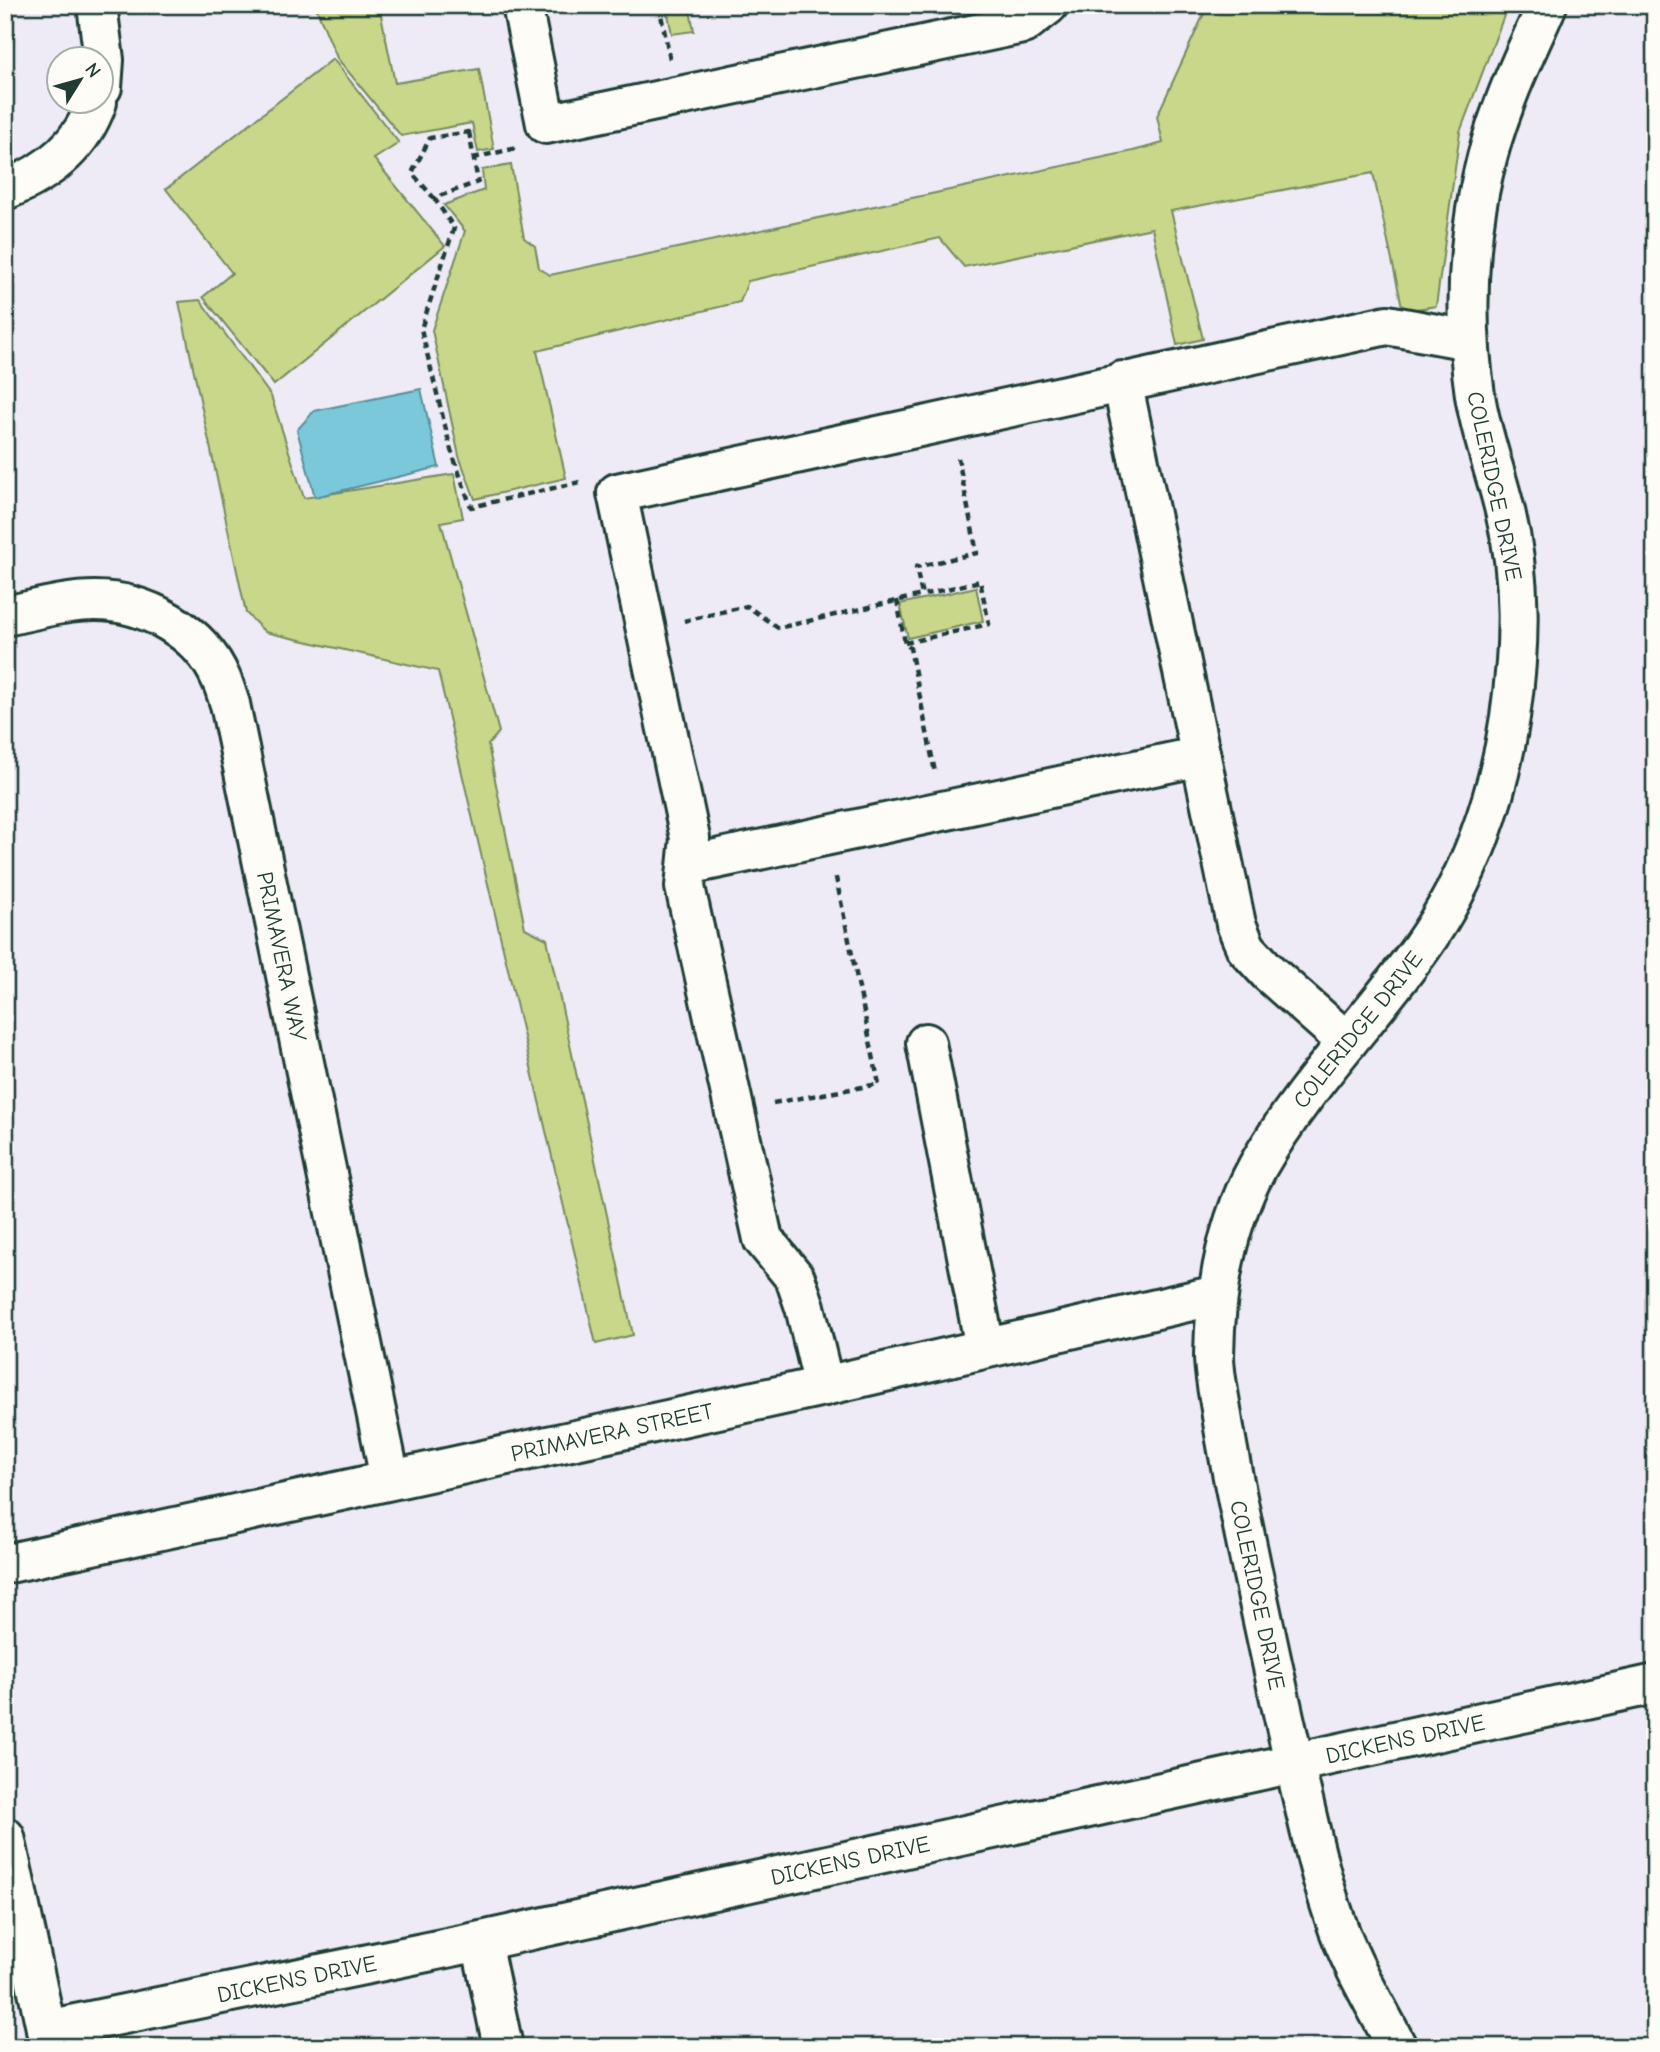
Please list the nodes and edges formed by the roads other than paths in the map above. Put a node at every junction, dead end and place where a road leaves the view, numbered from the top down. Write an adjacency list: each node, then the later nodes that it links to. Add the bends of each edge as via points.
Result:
1 (97, 5): 5 (street)
2 (522, 5): 3 (street, via 546,124 1023,24)
3 (1048, 5)
4 (1547, 5): 8 (street, COLERIDGE DRIVE, via 1503,106 1485,165 1474,223)
5 (102, 46)
6 (90, 116): 7 (street, via 65,155 47,170)
7 (5, 190)
8 (1469, 340): 9 (street, via 1387,325); 14 (street, COLERIDGE DRIVE, via 1475,398 1516,565 1519,628 1509,724 1485,824 1469,866 1424,945)
9 (1122, 381): 11 (street); 12 (street, via 617,494 691,838)
10 (5, 616): 18 (street, PRIMAVERA WAY, via 93,601 145,610 193,640 221,678)
11 (1201, 756): 12 (street); 14 (street, via 1236,924 1246,948)
12 (688, 865): 17 (street, via 685,887 763,1239 794,1278)
13 (926, 1042): 16 (street)
14 (1347, 1042): 15 (street, COLERIDGE DRIVE, via 1289,1114 1254,1172 1230,1234)
15 (1217, 1295): 16 (street, PRIMAVERA STREET); 21 (street, COLERIDGE DRIVE, via 1214,1363 1228,1455)
16 (985, 1348): 17 (street, PRIMAVERA STREET)
17 (824, 1386): 18 (street, PRIMAVERA STREET)
18 (390, 1479): 19 (street, PRIMAVERA STREET)
19 (5, 1564)
20 (1655, 1684): 21 (street, DICKENS DRIVE)
21 (1294, 1762): 23 (street, DICKENS DRIVE); 26 (street, COLERIDGE DRIVE, via 1337,1926)
22 (5, 1837): 24 (street)
23 (481, 1941): 24 (street, DICKENS DRIVE); 25 (street)
24 (48, 2038)
25 (503, 2047)
26 (1397, 2047)

